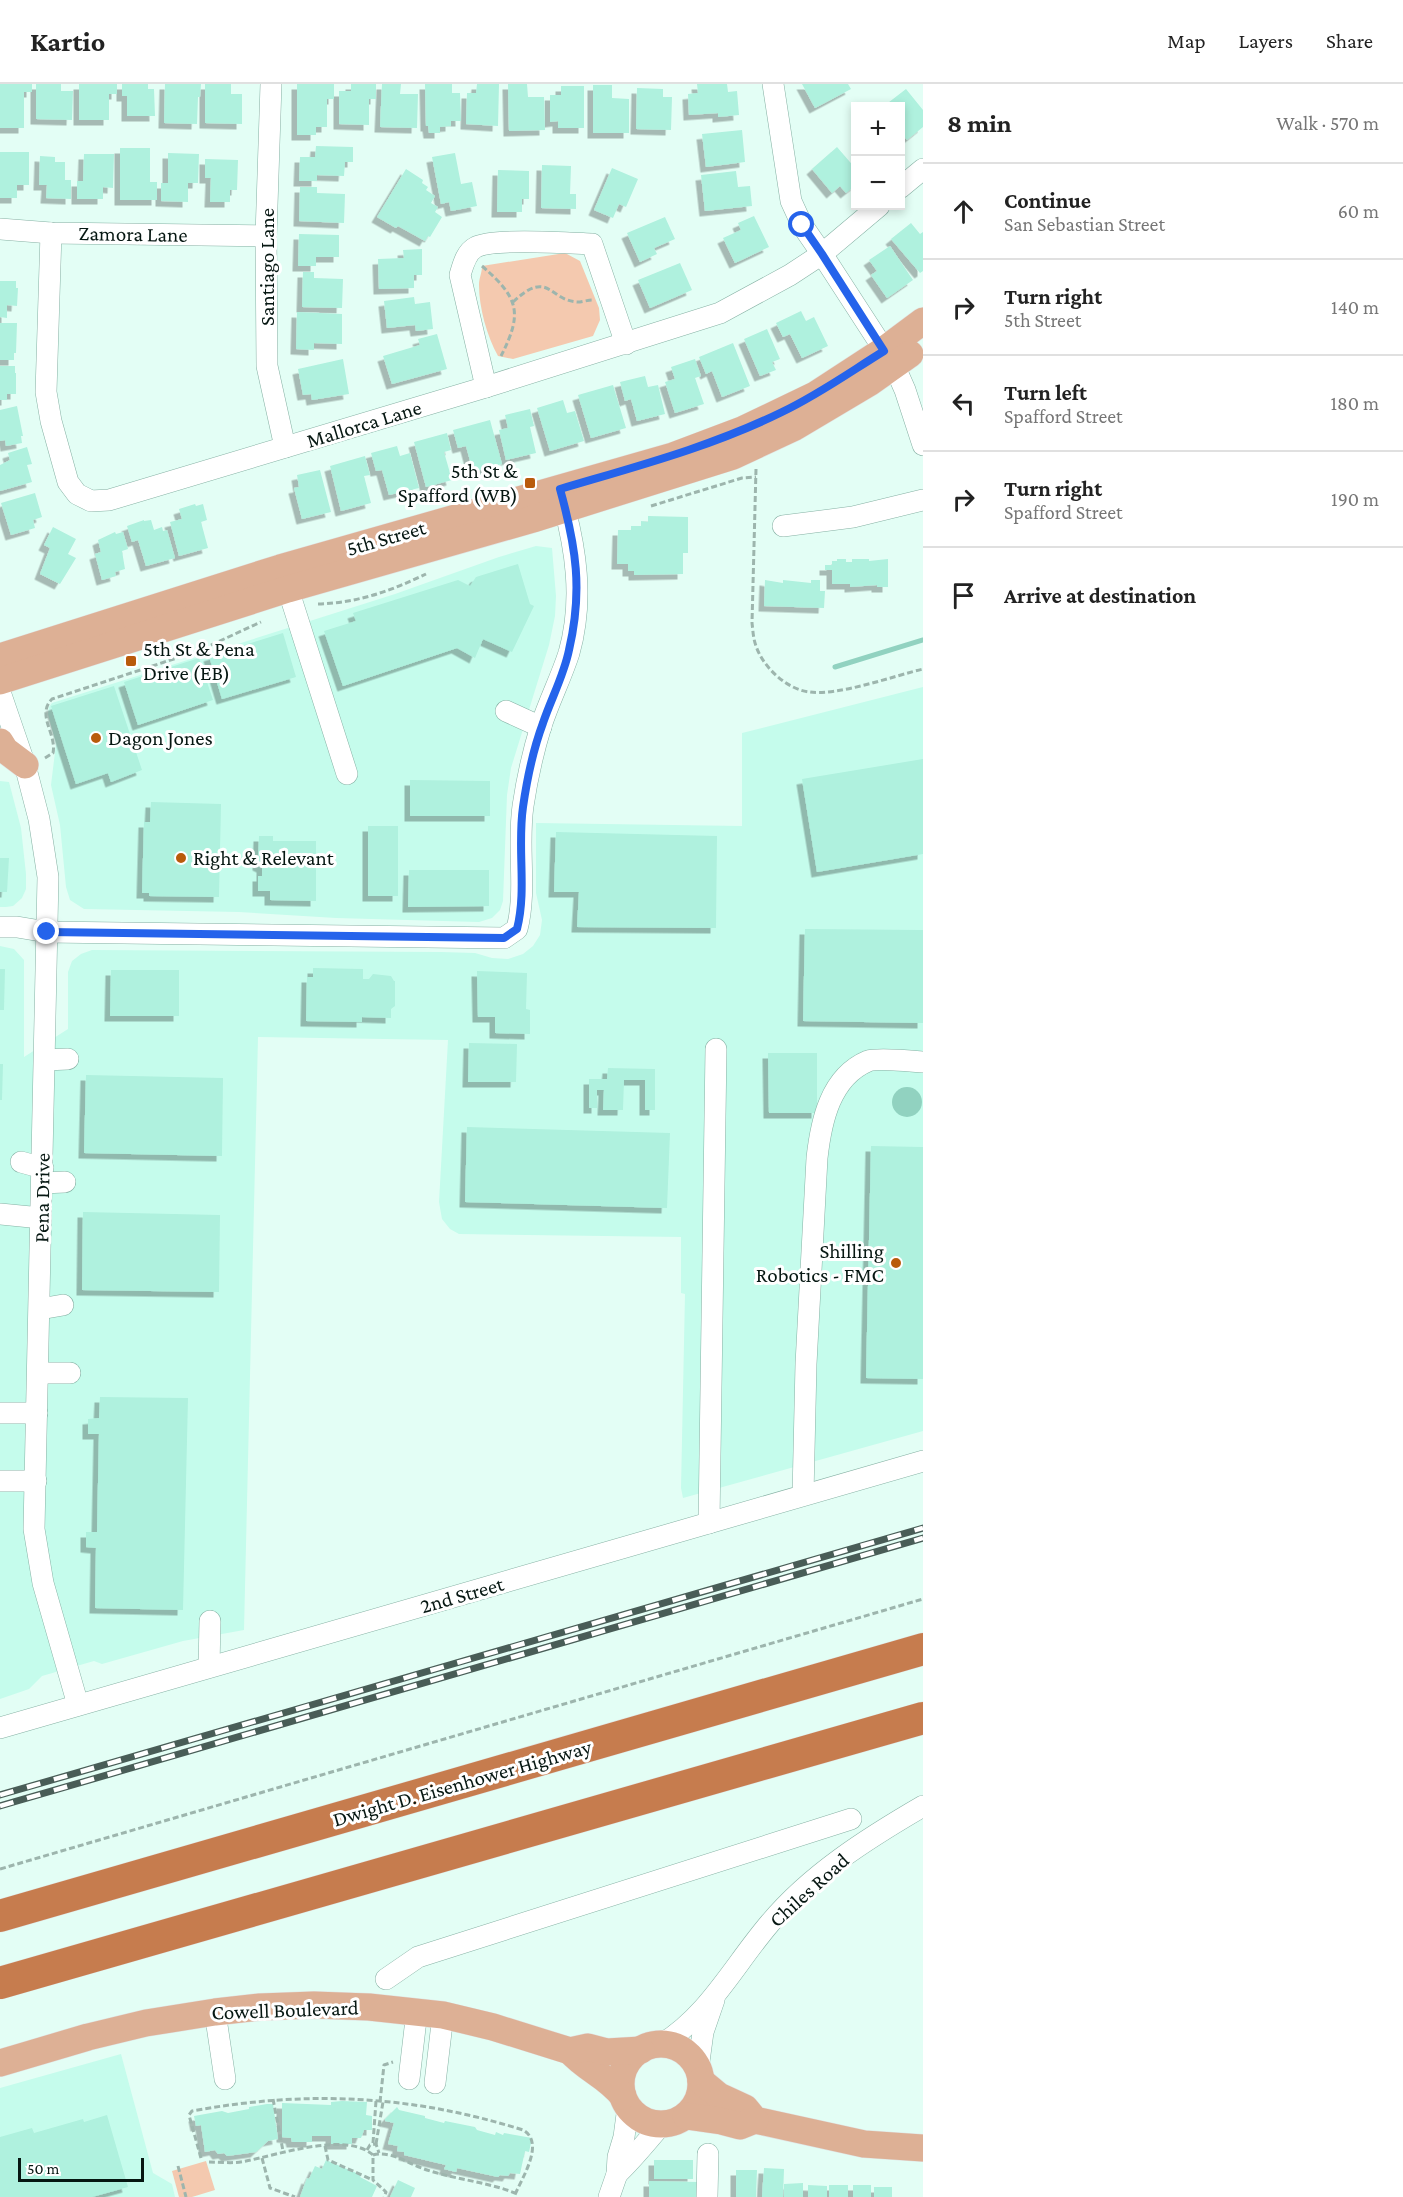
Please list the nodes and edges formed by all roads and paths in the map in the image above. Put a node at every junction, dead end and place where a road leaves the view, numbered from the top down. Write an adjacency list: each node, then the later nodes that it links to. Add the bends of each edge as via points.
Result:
1 (271, 84): 8 (street, Santiago Lane)
2 (773, 84): 9 (street, via 791,201)
3 (923, 169): 4 (street)
4 (905, 184)
5 (874, 210): 9 (street, Mallorca Lane)
6 (0, 229): 7 (street, Zamora Lane)
7 (51, 233): 8 (street, Zamora Lane); 20 (street, Mallorca Lane, via 46,392 68,482 77,494 91,501 109,500)
8 (266, 236): 20 (street, Santiago Lane, via 267,366)
9 (822, 254): 14 (street, Mallorca Lane, via 720,313); 17 (street)
10 (482, 266): 12 (path, via 499,281)
11 (595, 299): 12 (path, via 576,302 540,286 525,291)
12 (513, 302): 16 (path, via 516,322)
13 (923, 321): 17 (main road, 5th Street)
14 (626, 344): 18 (street, Mallorca Lane); 18 (street, via 592,244 496,242 475,247 464,259 460,275)
15 (923, 344): 17 (main road, 5th Street)
16 (501, 356)
17 (889, 358): 19 (street, via 905,390); 23 (main road, 5th Street, via 869,383 795,427 733,456)
18 (486, 387): 20 (street, Mallorca Lane)
19 (923, 445)
20 (285, 447)
21 (756, 461): 22 (path)
22 (756, 477): 25 (path); 30 (path, via 752,623 756,646 766,664 783,682 808,692 832,692)
23 (562, 499): 28 (main road, 5th Street); 29 (main road, 5th Street, via 279,568); 34 (street, via 577,567 577,599 569,652)
24 (923, 500): 26 (street, via 853,517)
25 (646, 508)
26 (783, 526)
27 (430, 572): 28 (path, via 396,588 344,603 318,604)
28 (290, 596): 31 (main road, 5th Street); 36 (path, via 258,624 198,651 52,699 46,704 45,714 53,753); 37 (street)
29 (0, 657)
30 (923, 669)
31 (0, 681)
32 (0, 692): 36 (street, Pena Drive)
33 (506, 711): 34 (street)
34 (541, 726): 39 (street, via 529,771 519,845 521,912 517,929 504,938)
35 (0, 742): 36 (main road, via 5,750)
36 (34, 762): 39 (street, Pena Drive, via 48,877)
37 (347, 774)
38 (0, 927): 39 (street)
39 (47, 932): 42 (street, Pena Drive)
40 (716, 1049): 59 (street)
41 (68, 1059): 42 (street)
42 (45, 1060): 45 (street, Pena Drive)
43 (923, 1062): 58 (street, via 869,1060 846,1076 831,1098 820,1127 806,1364)
44 (21, 1162): 45 (street)
45 (42, 1176): 46 (street); 48 (street, Pena Drive)
46 (65, 1182)
47 (0, 1214): 48 (street)
48 (42, 1218): 50 (street, Pena Drive)
49 (63, 1305): 50 (street)
50 (40, 1309): 51 (street, Pena Drive)
51 (38, 1373): 52 (street); 54 (street, Pena Drive)
52 (70, 1373)
53 (0, 1413): 54 (street)
54 (37, 1413): 57 (street, Pena Drive)
55 (923, 1461): 58 (street, 2nd Street)
56 (0, 1481): 57 (street)
57 (36, 1481): 64 (street, Pena Drive, via 34,1529 43,1582)
58 (803, 1495): 59 (street, 2nd Street)
59 (710, 1523): 63 (street, 2nd Street)
60 (923, 1599): 69 (path)
61 (210, 1621): 63 (street)
62 (923, 1649): 70 (highway, Dwight D. Eisenhower Highway)
63 (209, 1667): 64 (street, 2nd Street)
64 (78, 1705): 66 (street, 2nd Street)
65 (923, 1718): 72 (highway)
66 (0, 1728)
67 (923, 1806): 73 (street, Chiles Road, via 877,1833 815,1880 771,1921)
68 (851, 1819): 71 (street, via 418,1957)
69 (0, 1869)
70 (0, 1916)
71 (386, 1979)
72 (0, 1983)
73 (715, 1996): 76 (street, via 679,2034); 80 (street, via 702,2039)
74 (215, 2012): 75 (main road, Cowell Boulevard, via 314,2005); 78 (main road, Cowell Boulevard, via 146,2023); 81 (street)
75 (430, 2013): 77 (main road, Cowell Boulevard); 82 (street); 83 (street)
76 (651, 2048): 77 (main road, Cowell Boulevard, via 607,2052 588,2047); 80 (main road, via 680,2049 690,2057); 85 (main road, via 631,2058 624,2069 621,2082)
77 (570, 2051): 85 (main road, Cowell Boulevard, via 582,2065 613,2083)
78 (0, 2063)
79 (384, 2065): 86 (path)
80 (699, 2075): 87 (main road, via 700,2094 695,2106); 88 (main road, via 719,2096 745,2108)
81 (225, 2079)
82 (409, 2079)
83 (435, 2083)
84 (273, 2099): 86 (path); 93 (path); 97 (path, via 189,2112)
85 (626, 2101): 87 (main road, via 637,2117 649,2122); 101 (street)
86 (380, 2102): 89 (path); 89 (path); 103 (path, via 448,2110 529,2133 533,2138 532,2149)
87 (674, 2120): 88 (main road, via 721,2121 740,2126); 101 (street)
88 (755, 2120): 91 (main road, via 864,2144)
89 (375, 2144): 92 (path); 94 (path)
90 (325, 2146): 92 (path); 93 (path); 102 (path, via 328,2160)
91 (923, 2148)
92 (367, 2150): 96 (path)
93 (284, 2151): 98 (path)
94 (379, 2153): 96 (path); 103 (path, via 439,2174 493,2185)
95 (708, 2154): 108 (street)
96 (373, 2155): 102 (path)
97 (201, 2158)
98 (262, 2158): 99 (path); 105 (path, via 270,2188)
99 (209, 2162)
100 (178, 2166): 104 (path)
101 (617, 2174): 107 (street)
102 (373, 2180): 106 (path, via 386,2192)
103 (515, 2195)
104 (186, 2197)
105 (295, 2197)
106 (384, 2197)
107 (609, 2197)
108 (707, 2197)

